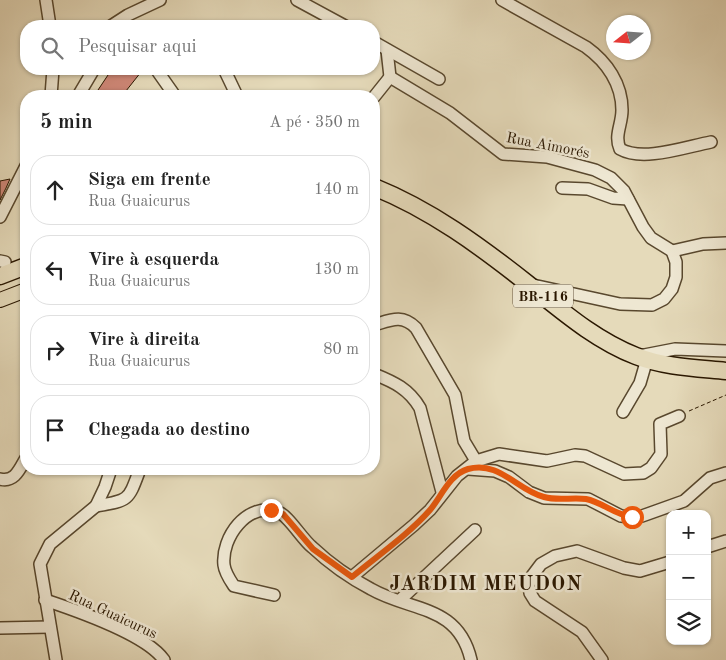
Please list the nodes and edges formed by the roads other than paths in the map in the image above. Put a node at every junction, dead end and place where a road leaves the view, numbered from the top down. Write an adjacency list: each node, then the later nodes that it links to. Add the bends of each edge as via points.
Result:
1 (46, 0): 5 (street)
2 (160, 0): 6 (street)
3 (297, 0): 7 (street)
4 (502, 0): 21 (street, via 586,47 609,69 619,91 622,110 617,131 620,149 642,155)
5 (49, 20)
6 (120, 20)
7 (334, 20)
8 (380, 46): 9 (street)
9 (387, 50): 14 (street); 15 (street)
10 (53, 75): 16 (street)
11 (90, 75): 17 (street)
12 (160, 75): 18 (street)
13 (227, 75): 19 (street)
14 (390, 77): 20 (street); 25 (street, Rua Aimorés, via 450,113 503,154 546,157 595,170 611,178)
15 (439, 78)
16 (51, 90)
17 (82, 90)
18 (171, 90)
19 (234, 90)
20 (380, 90)
21 (711, 142)
22 (20, 178): 26 (street)
23 (562, 188): 25 (street, via 588,189 613,198)
24 (380, 190): 32 (highway, BR-116, via 427,212 460,233)
25 (628, 199): 28 (street, Rua Aimorés, via 652,238)
26 (0, 217)
27 (726, 243): 28 (street)
28 (672, 251): 32 (street, via 676,262 672,289 664,299 652,305 620,304)
29 (20, 258): 30 (highway)
30 (1, 266): 31 (highway)
31 (20, 266)
32 (529, 285): 37 (highway, BR-116, via 587,331)
33 (20, 292): 34 (main road)
34 (0, 300)
35 (380, 323): 42 (street, via 400,318 416,328 455,395)
36 (726, 351): 37 (street, via 675,349)
37 (642, 358): 38 (highway, BR-116); 40 (street, via 640,383)
38 (726, 371)
39 (380, 377): 48 (street, via 403,387 420,408)
40 (623, 412)
41 (679, 416): 42 (street, via 660,424 660,454 651,468 643,473 624,474 585,456 575,455 548,462 499,454)
42 (472, 465): 44 (street, via 509,476 529,492 544,498 588,500 621,516 632,517 684,501 710,478); 48 (street)
43 (20, 467): 47 (street, via 13,478)
44 (726, 473)
45 (109, 475): 49 (street)
46 (138, 475): 49 (street, via 128,498)
47 (0, 479)
48 (442, 492): 54 (street, via 430,510)
49 (96, 506): 56 (street, via 50,544 42,557 40,572)
50 (476, 530): 57 (street)
51 (726, 541): 52 (street)
52 (711, 546)
53 (666, 563): 63 (street, via 640,570 624,568 577,551 555,556 541,564 532,576 529,585 535,601 582,632)
54 (352, 577): 55 (street, via 313,549 283,514 271,510 252,514 236,526 224,566 237,587); 57 (street, via 371,590)
55 (274, 595)
56 (45, 600): 58 (street); 61 (street, Rua Guaicurus, via 87,615 146,644 158,651)
57 (400, 600): 62 (street, via 439,615 454,625)
58 (50, 627): 59 (street); 60 (street)
59 (0, 628)
60 (56, 660)
61 (164, 660)
62 (471, 660)
63 (602, 660)

